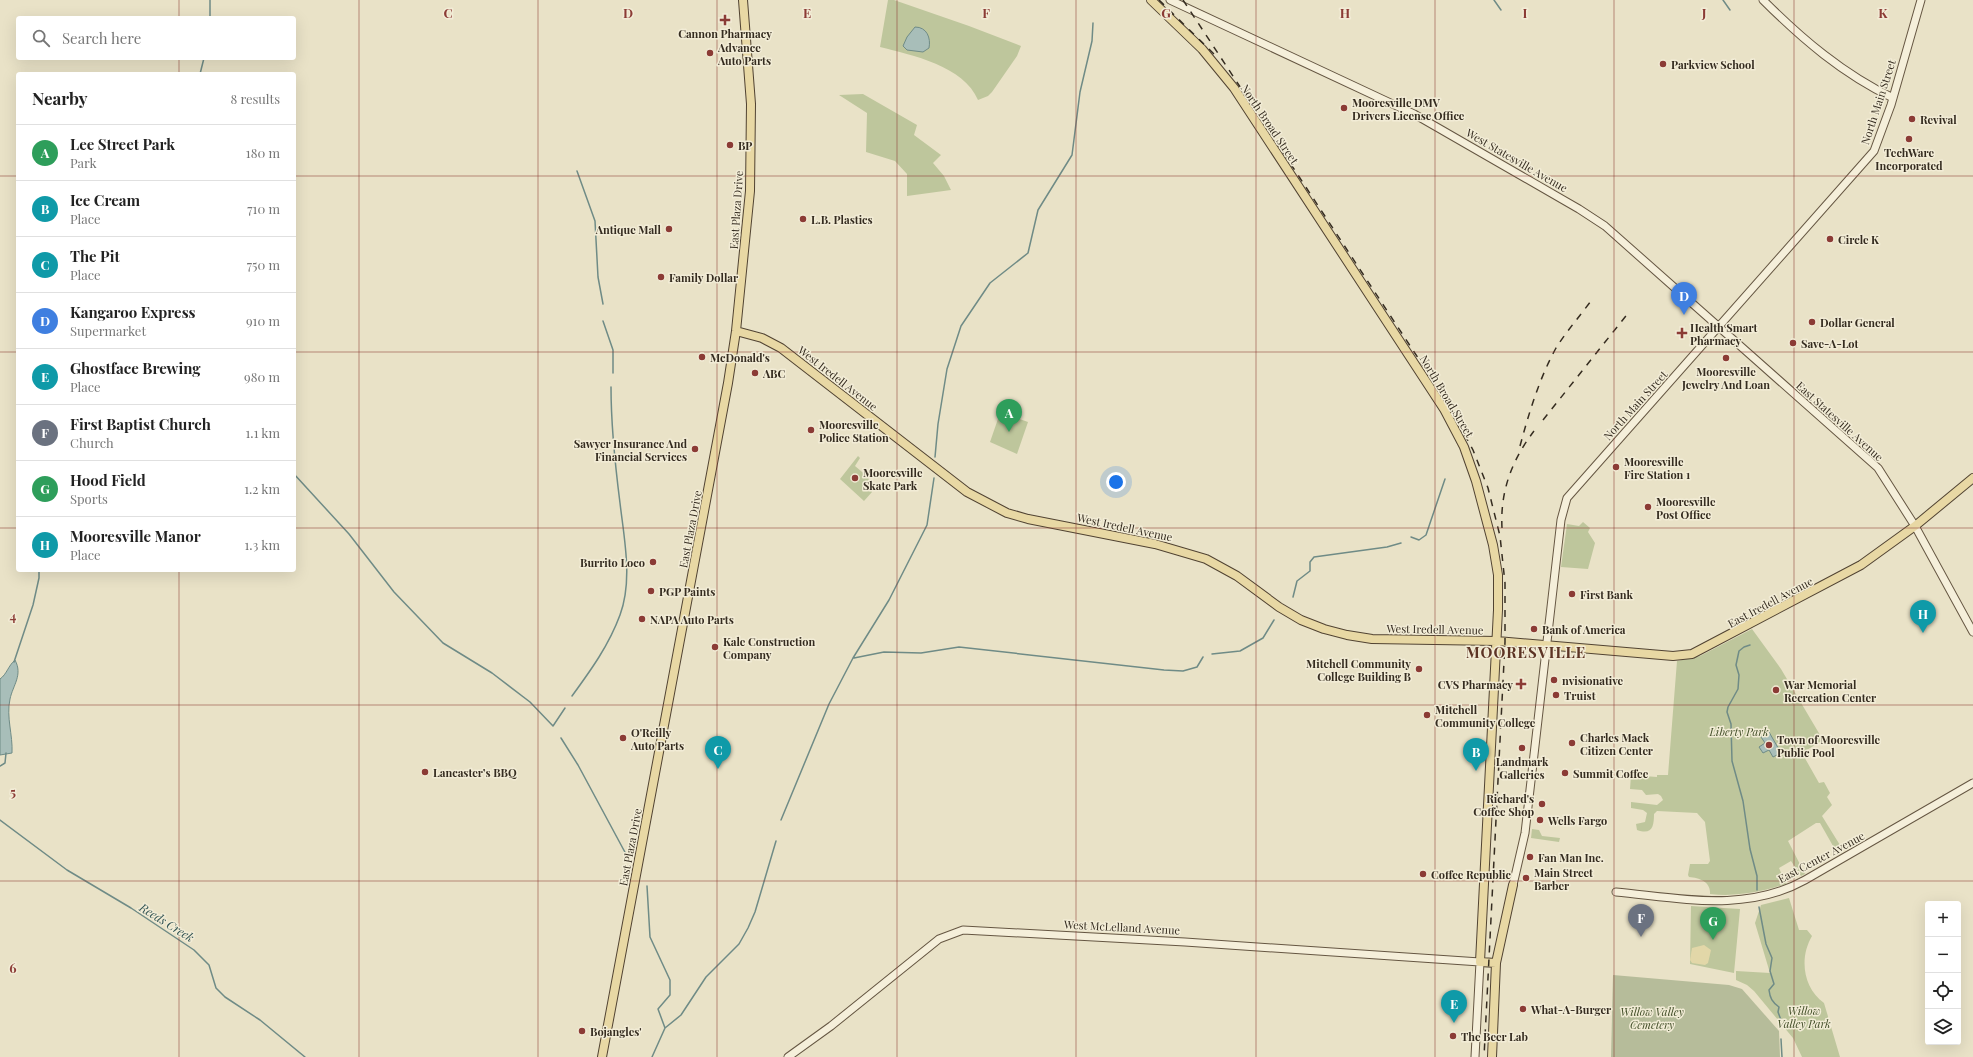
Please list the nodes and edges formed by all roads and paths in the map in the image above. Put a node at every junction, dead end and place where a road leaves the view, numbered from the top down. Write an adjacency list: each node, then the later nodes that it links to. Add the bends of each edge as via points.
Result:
1 (743, 0): 8 (main road, East Plaza Drive, via 751,104 750,191)
2 (1151, 0): 12 (main road, North Broad Street, via 1202,49 1234,88 1455,428 1476,481 1493,545 1498,575)
3 (1170, 0): 7 (street, West Statesville Avenue, via 1414,114 1579,209 1604,226)
4 (1763, 0): 6 (street, via 1840,68)
5 (1921, 0): 6 (street, North Main Street)
6 (1893, 98): 7 (street, North Main Street, via 1880,137 1865,164)
7 (1718, 327): 10 (street, East Statesville Avenue, via 1878,468); 13 (street, North Main Street, via 1567,498 1561,520)
8 (736, 331): 12 (main road, West Iredell Avenue, via 762,338 781,348 967,492 1007,513 1155,544 1206,559 1228,570 1301,620 1324,629 1372,638); 19 (main road, East Plaza Drive)
9 (1973, 478): 10 (main road, East Iredell Avenue)
10 (1915, 526): 11 (street, East Statesville Avenue); 13 (main road, East Iredell Avenue, via 1861,565 1692,654 1673,656)
11 (1973, 632)
12 (1497, 641): 13 (main road, West Iredell Avenue); 17 (main road, North Broad Street)
13 (1547, 645): 15 (street, North Main Street, via 1524,833)
14 (1973, 783): 16 (street, East Center Avenue, via 1805,880 1765,897 1722,901)
15 (1513, 885): 18 (main road)
16 (1616, 892)
17 (1480, 962): 18 (main road, West McLelland Avenue); 20 (street, West McLelland Avenue, via 1177,941 963,930 939,939); 21 (street)
18 (1496, 963): 22 (main road)
19 (602, 1057)
20 (788, 1057)
21 (1476, 1057)
22 (1492, 1057)

